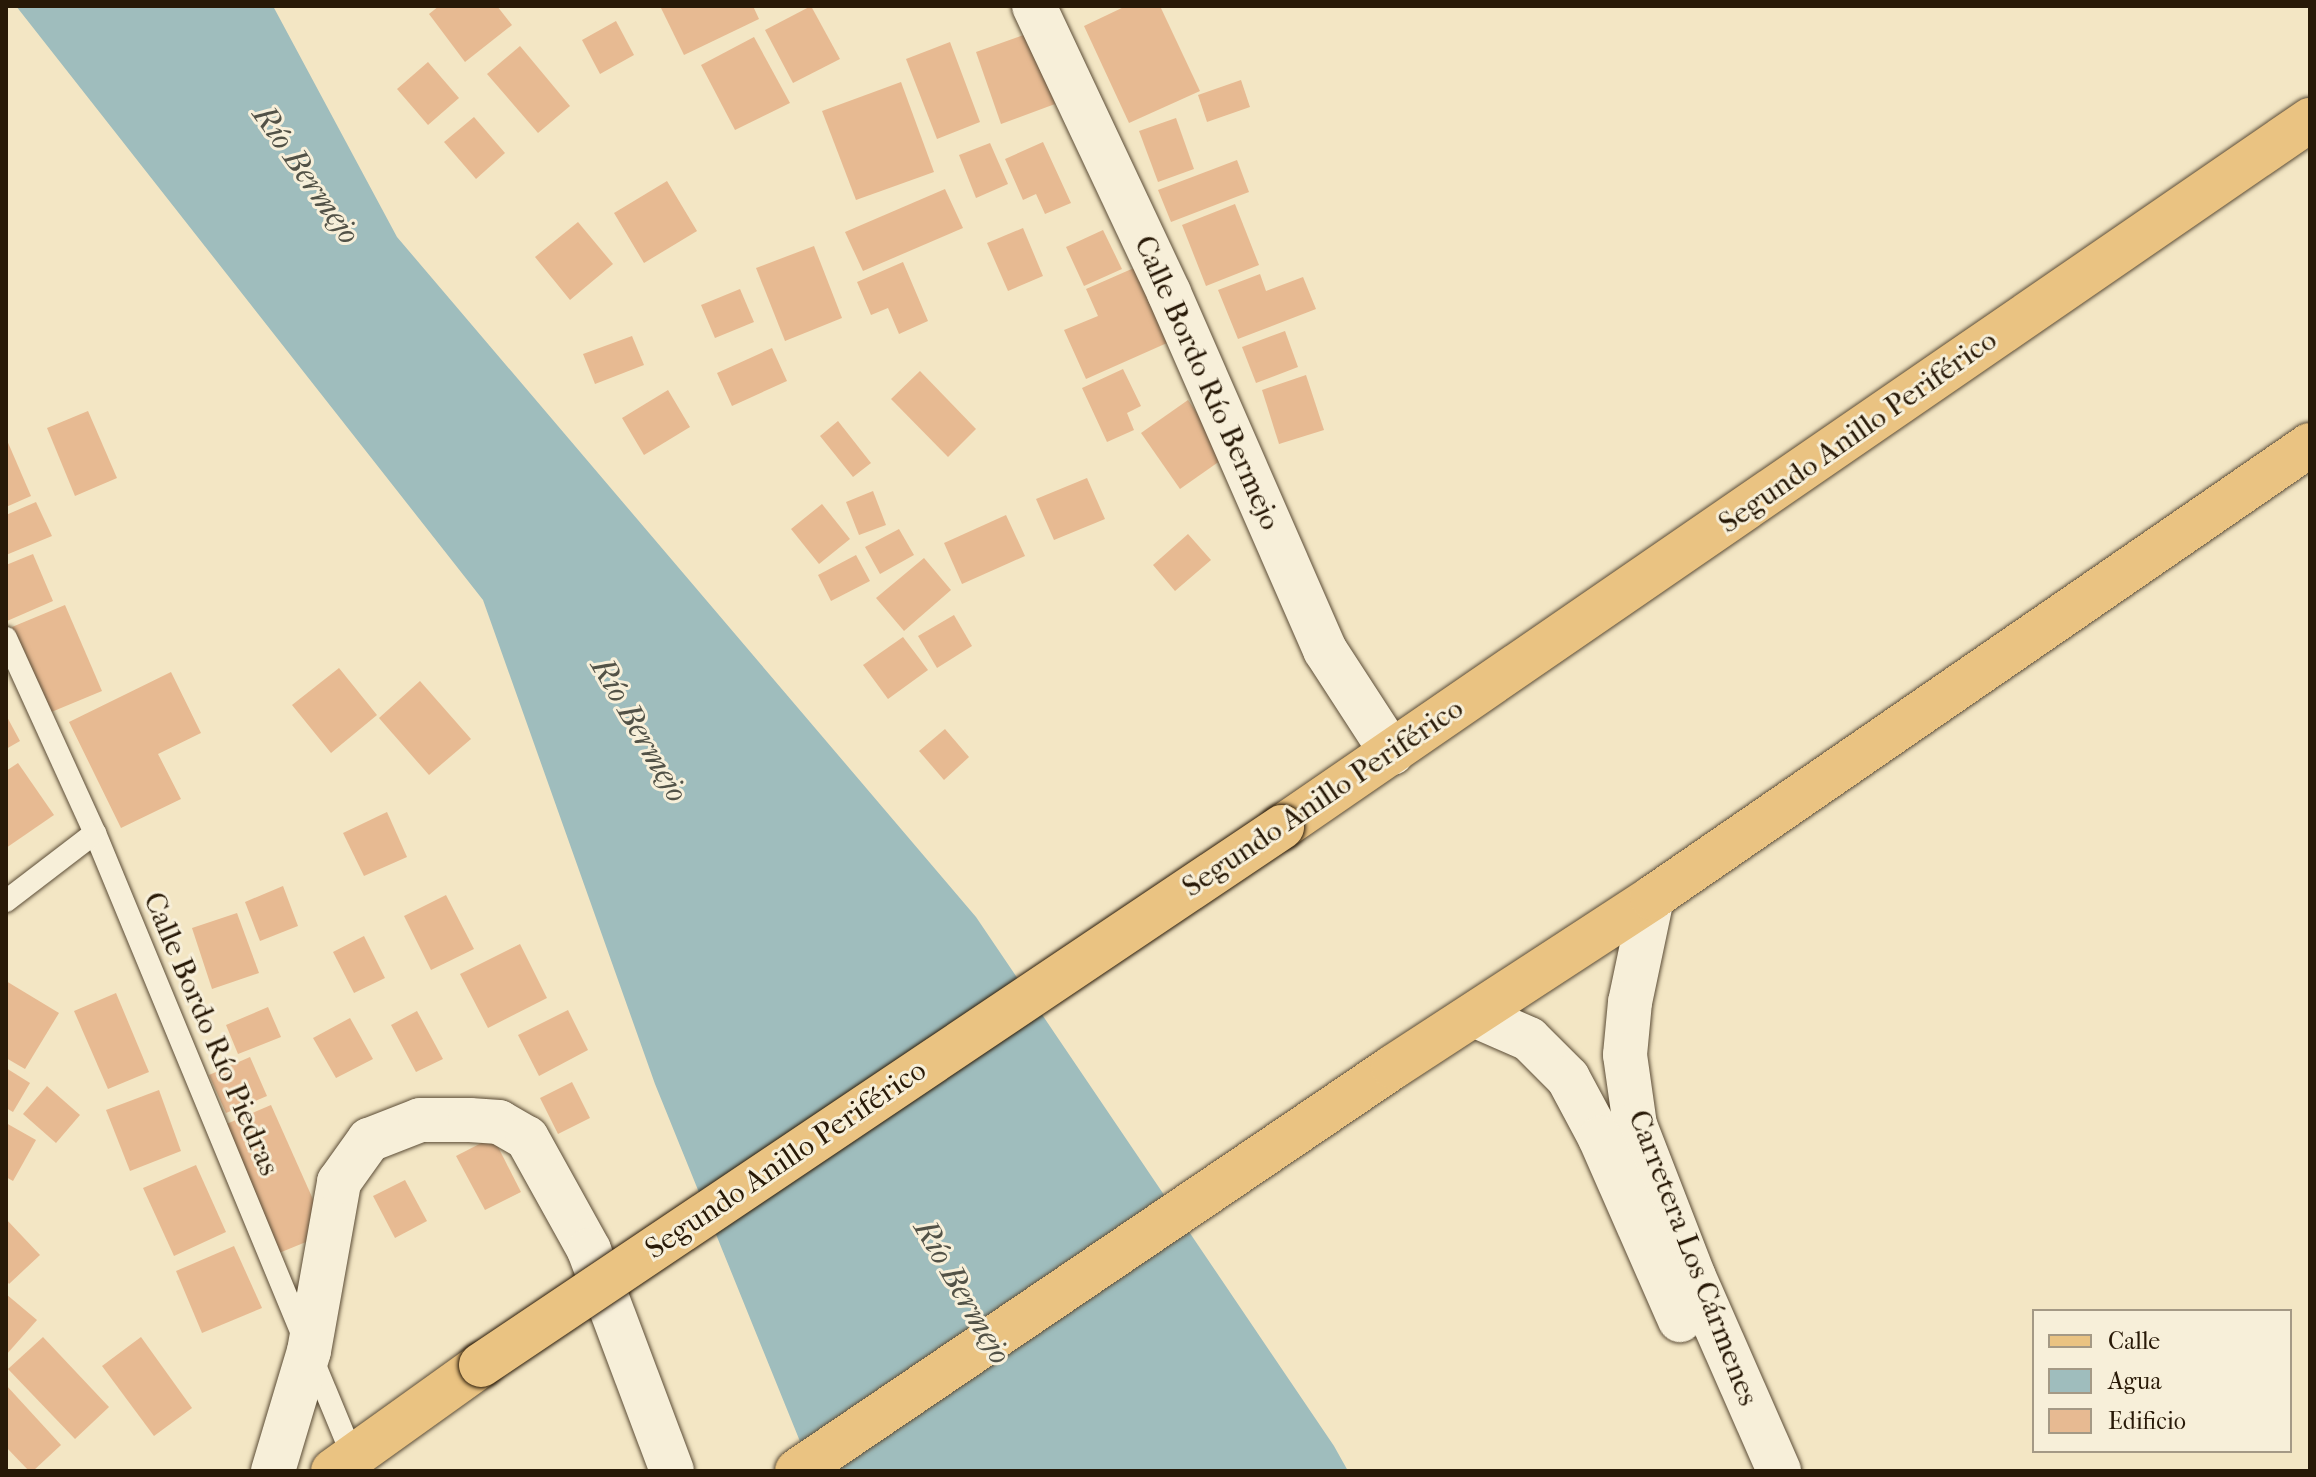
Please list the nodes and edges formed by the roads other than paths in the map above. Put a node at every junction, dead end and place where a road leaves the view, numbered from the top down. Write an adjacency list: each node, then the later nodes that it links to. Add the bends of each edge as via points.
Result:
1 (1034, 6): 5 (street, Calle Bordo Río Bermejo, via 1169,293 1325,650)
2 (2310, 120): 5 (main road, Segundo Anillo Periférico)
3 (2310, 445): 7 (main road)
4 (6, 638): 6 (lane, Calle Bordo Río Piedras)
5 (1392, 753): 11 (main road, Segundo Anillo Periférico, bridge, via 481,1365)
6 (95, 833): 8 (lane); 10 (lane, Calle Bordo Río Piedras)
7 (1652, 898): 9 (main road); 16 (street, Carretera Los Cármenes, via 1630,1002 1625,1055 1635,1125)
8 (6, 901)
9 (1474, 1015): 14 (main road); 15 (street, Carretera Los Cármenes, via 1529,1039 1568,1078 1600,1138)
10 (309, 1351): 11 (lane, Calle Bordo Río Piedras); 12 (street); 13 (street, via 339,1182 369,1140 420,1120 499,1122 527,1138 589,1250)
11 (343, 1464)
12 (273, 1471)
13 (672, 1471)
14 (797, 1471)
15 (1746, 1471)
16 (1779, 1471)

